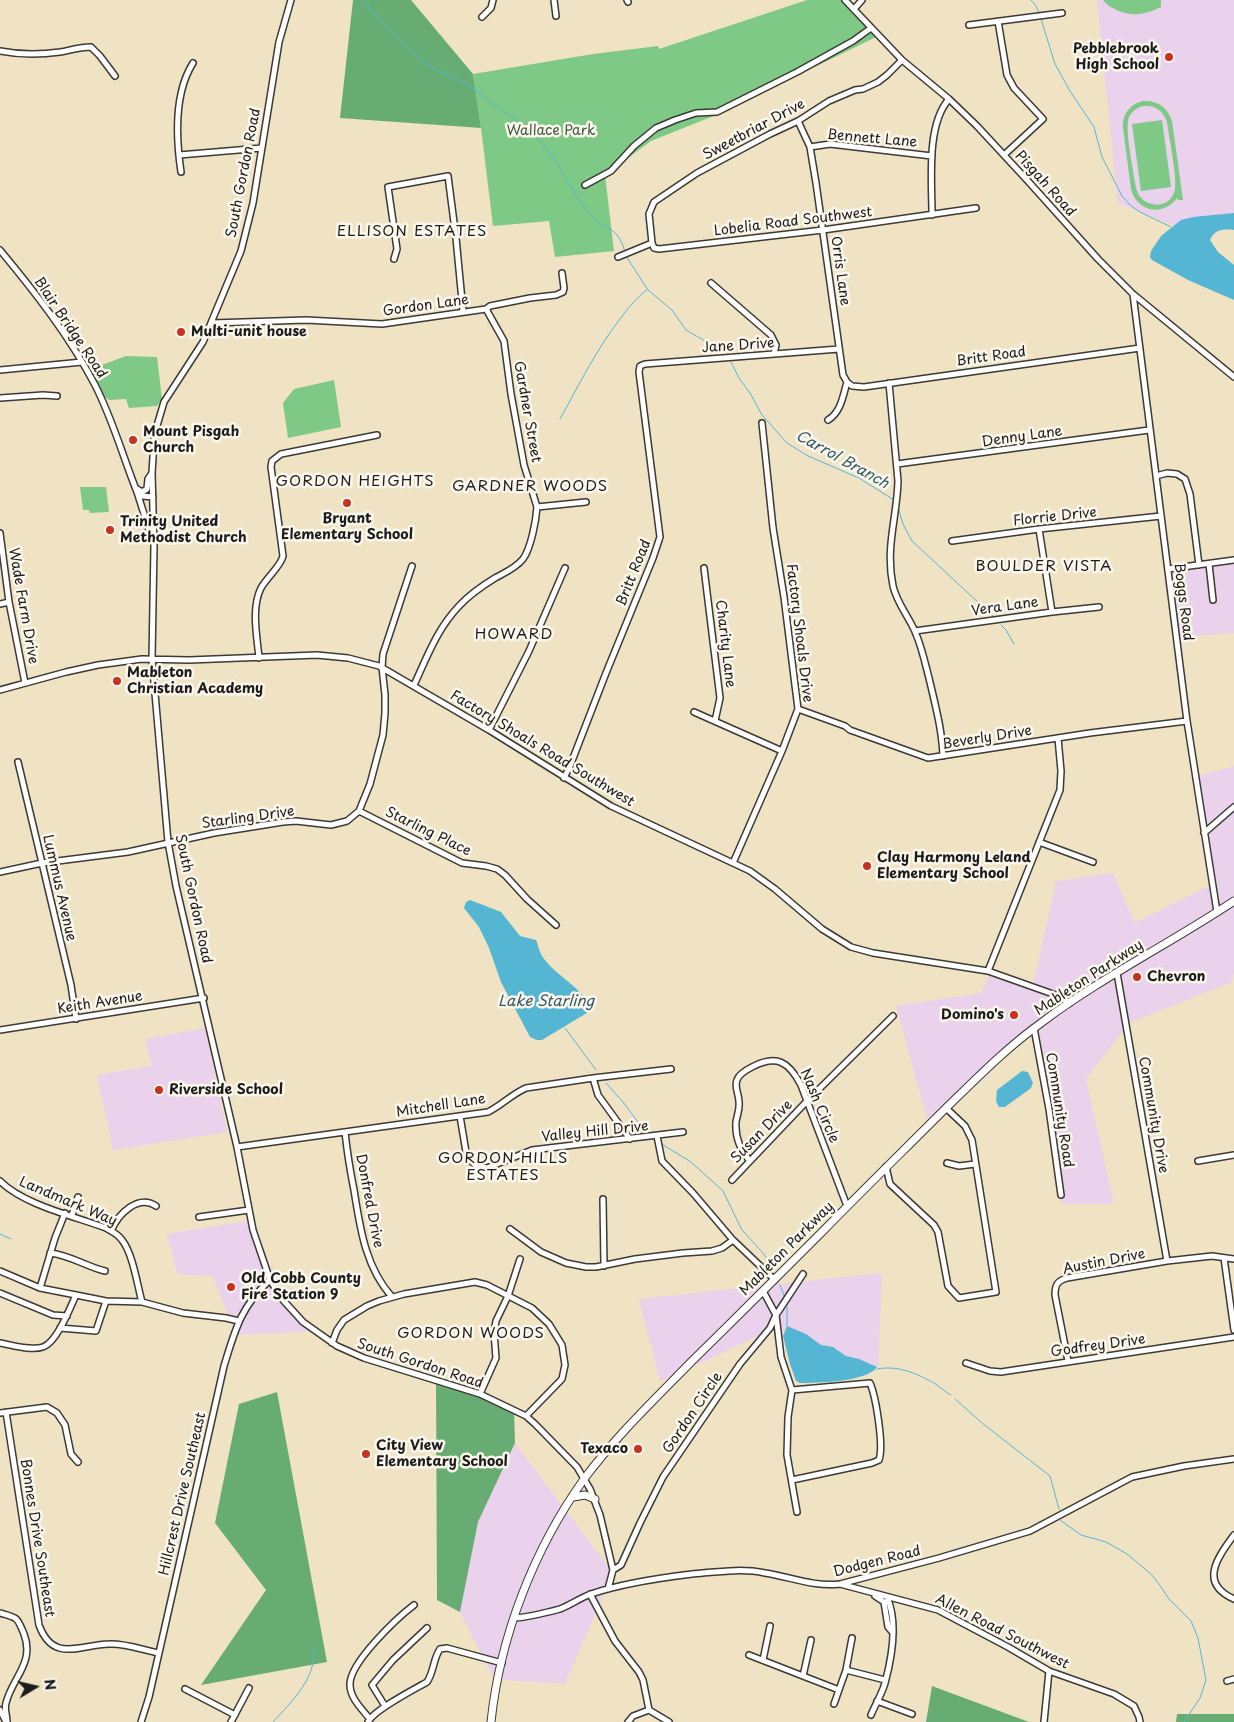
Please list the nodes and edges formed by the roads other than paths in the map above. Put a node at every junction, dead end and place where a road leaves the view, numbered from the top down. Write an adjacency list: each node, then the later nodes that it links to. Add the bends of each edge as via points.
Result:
1 (291, 0): 20 (street, South Gordon Road, via 280,42)
2 (493, 0): 9 (street, via 491,8)
3 (554, 0): 8 (street)
4 (845, 0): 6 (street, Pisgah Road)
5 (862, 0): 6 (street)
6 (854, 9): 12 (street, Pisgah Road)
7 (1062, 13): 10 (street)
8 (556, 16)
9 (482, 17)
10 (998, 22): 11 (street); 22 (street, via 1007,75 1014,88 1043,119)
11 (969, 25)
12 (871, 28): 14 (street, Pisgah Road); 25 (street, via 853,41 717,112 696,113 656,128 611,170)
13 (0, 50): 16 (street, via 18,55 91,47)
14 (902, 60): 17 (street, Pisgah Road); 18 (street, Sweetbriar Drive, via 878,82 829,101)
15 (193, 63): 21 (street, via 186,74 177,122)
16 (114, 76)
17 (949, 99): 22 (street, Pisgah Road); 23 (street, via 936,123)
18 (798, 121): 19 (street, Orris Lane); 29 (street, Sweetbriar Drive, via 697,174 654,202 649,214)
19 (810, 147): 23 (street, Bennett Lane, via 830,144); 28 (street, Orris Lane)
20 (262, 148): 21 (street); 38 (street, South Gordon Road, via 241,251)
21 (179, 155): 24 (street)
22 (1004, 155): 35 (street, Pisgah Road)
23 (932, 156): 27 (street)
24 (181, 172)
25 (585, 185)
26 (976, 208): 27 (street, Lobelia Road Southwest)
27 (932, 215): 28 (street, Lobelia Road Southwest)
28 (823, 230): 29 (street, Lobelia Road Southwest, via 659,249); 40 (street, Orris Lane)
29 (652, 243): 31 (street)
30 (0, 250): 42 (street, Blair Bridge Road)
31 (618, 257)
32 (394, 259): 37 (street, via 397,249 388,187 448,176)
33 (562, 273): 36 (street, Gordon Lane, via 563,292)
34 (711, 283): 41 (street, via 771,335 776,345)
35 (1133, 294): 39 (street, Boggs Road); 45 (street, Pisgah Road)
36 (486, 309): 37 (street, Gordon Lane); 60 (street, Gardner Street, via 504,341 524,465)
37 (463, 312): 38 (street, Gordon Lane, via 382,324 306,320)
38 (212, 323): 55 (street, South Gordon Road, via 164,402 156,429)
39 (1140, 348): 47 (street, Britt Road); 52 (street, Boggs Road)
40 (839, 349): 41 (street, Jane Drive); 46 (street, Orris Lane)
41 (774, 354): 43 (street, Jane Drive)
42 (82, 362): 44 (street); 57 (street, Blair Bridge Road, via 110,418)
43 (640, 366): 94 (street, Britt Road, via 660,537)
44 (0, 370)
45 (1234, 378)
46 (847, 382): 47 (street, Britt Road, via 864,387); 50 (street, via 835,416)
47 (889, 383): 54 (street)
48 (57, 396): 49 (street)
49 (0, 398)
50 (828, 420)
51 (762, 423): 85 (street, Factory Shoals Drive)
52 (1150, 430): 54 (street, Denny Lane); 56 (street, Boggs Road)
53 (377, 435): 79 (street, via 281,454 272,461 283,556 256,600)
54 (896, 464): 78 (street, via 898,497 890,539 891,570 896,594)
55 (152, 473): 57 (street, via 147,489 142,492); 58 (street, South Gordon Road)
56 (1156, 476): 61 (street, Boggs Road); 68 (street, via 1177,474 1187,483)
57 (135, 487): 58 (street, via 139,495); 65 (street, Blair Bridge Road)
58 (153, 497): 65 (street, South Gordon Road)
59 (586, 502): 60 (street)
60 (537, 507): 83 (street, Gardner Street, via 531,538 522,560 460,605 444,624)
61 (1161, 516): 62 (street, Florrie Drive); 72 (street, Boggs Road)
62 (1039, 529): 64 (street, Florrie Drive); 77 (street)
63 (0, 533): 74 (street, Wade Farm Drive)
64 (952, 541)
65 (154, 546): 80 (street, South Gordon Road)
66 (1234, 560): 67 (street)
67 (1209, 564): 68 (street); 73 (street)
68 (1199, 565): 72 (street)
69 (412, 566): 81 (street, via 383,654)
70 (565, 568): 89 (street)
71 (704, 568): 87 (street, Charity Lane, via 720,698)
72 (1168, 569): 88 (street, Boggs Road)
73 (1212, 600)
74 (10, 602): 75 (street); 82 (street, Wade Farm Drive)
75 (0, 604)
76 (1099, 607): 77 (street, Vera Lane)
77 (1052, 612): 78 (street, Vera Lane)
78 (915, 631): 92 (street, via 936,706)
79 (258, 658): 80 (street, Factory Shoals Road Southwest); 81 (street, Factory Shoals Road Southwest, via 317,655 348,658)
80 (152, 659): 82 (street, Factory Shoals Road Southwest, via 98,665); 98 (street, South Gordon Road)
81 (382, 667): 83 (street, Factory Shoals Road Southwest); 96 (street, via 385,723 372,777)
82 (25, 683): 84 (street, Factory Shoals Road Southwest)
83 (414, 685): 89 (street, Factory Shoals Road Southwest)
84 (0, 690)
85 (798, 709): 91 (street, Factory Shoals Drive); 92 (street, Beverly Drive, via 928,758)
86 (694, 712): 87 (street)
87 (715, 721): 91 (street)
88 (1187, 721): 90 (street, Beverly Drive); 97 (street, Boggs Road)
89 (489, 730): 94 (street, Factory Shoals Road Southwest)
90 (1058, 738): 92 (street, Beverly Drive); 99 (street, via 1062,782)
91 (782, 751): 102 (street, Factory Shoals Drive)
92 (943, 756)
93 (18, 762): 101 (street, Lummus Avenue)
94 (564, 778): 102 (street, Factory Shoals Road Southwest, via 611,806)
95 (1234, 807): 97 (street)
96 (359, 811): 98 (street, Starling Drive, via 337,825 283,822); 106 (street, Starling Place, via 462,863 497,869)
97 (1204, 833): 105 (street, Boggs Road)
98 (168, 842): 101 (street, Starling Drive, via 128,852); 109 (street, South Gordon Road, via 183,919)
99 (1039, 842): 100 (street); 107 (street)
100 (1093, 862)
101 (42, 863): 103 (street, Starling Drive); 112 (street, Lummus Avenue)
102 (732, 863): 107 (street, Factory Shoals Road Southwest, via 762,879 822,929 851,947)
103 (0, 872)
104 (1234, 901): 105 (main road, Mableton Parkway)
105 (1217, 912): 108 (main road, Mableton Parkway)
106 (556, 925)
107 (988, 971): 110 (street, Factory Shoals Road Southwest)
108 (1118, 973): 110 (main road, Mableton Parkway); 149 (street, Community Drive)
109 (204, 998): 112 (street, Keith Avenue); 124 (street, South Gordon Road)
110 (1070, 1003): 113 (main road, Mableton Parkway)
111 (893, 1016): 117 (street, Susan Drive)
112 (76, 1019): 114 (street, Keith Avenue)
113 (1034, 1028): 118 (main road, Mableton Parkway); 133 (street, Community Road)
114 (0, 1030)
115 (671, 1069): 116 (street, Mitchell Lane)
116 (593, 1078): 119 (street, Mitchell Lane, via 526,1088 488,1112); 123 (street, via 598,1095)
117 (807, 1101): 126 (street, Susan Drive); 126 (street, Nash Circle, via 792,1069 784,1063 761,1063 740,1074 736,1085 739,1103 737,1134 741,1150); 137 (street, Nash Circle)
118 (946, 1108): 129 (street, via 970,1134); 130 (main road, Mableton Parkway)
119 (460, 1116): 120 (street, Mitchell Lane); 123 (street, Valley Hill Drive, via 467,1158 482,1168 532,1150)
120 (345, 1132): 124 (street, Mitchell Lane); 161 (street, Donfred Drive, via 364,1246 376,1274)
121 (684, 1132): 122 (street, Valley Hill Drive)
122 (657, 1136): 123 (street, Valley Hill Drive); 144 (street, via 662,1161)
123 (630, 1139)
124 (237, 1147): 138 (street, South Gordon Road)
125 (1234, 1156): 127 (street)
126 (750, 1161): 131 (street, Susan Drive)
127 (1198, 1161)
128 (947, 1163): 129 (street, via 959,1166)
129 (975, 1164): 130 (street, via 996,1292 959,1298 948,1286 938,1232 893,1187)
130 (886, 1167): 137 (main road, Mableton Parkway)
131 (732, 1180)
132 (0, 1181): 139 (street, Landmark Way, via 26,1199)
133 (1061, 1195)
134 (78, 1197): 140 (street)
135 (603, 1199): 150 (street)
136 (156, 1206): 143 (street, via 141,1202 130,1208)
137 (847, 1206): 155 (main road, Mableton Parkway)
138 (249, 1210): 141 (street); 154 (street, South Gordon Road, via 256,1244)
139 (64, 1213): 140 (street, Landmark Way); 145 (street)
140 (72, 1215): 143 (street, Landmark Way)
141 (199, 1218)
142 (510, 1229): 150 (street, via 542,1252 566,1263)
143 (111, 1231): 163 (street, Landmark Way, via 126,1247)
144 (733, 1240): 150 (street, via 712,1251 635,1259); 155 (street)
145 (50, 1253): 152 (street); 156 (street)
146 (1224, 1258): 148 (street, Austin Drive); 149 (street, Austin Drive, via 1212,1256); 168 (street)
147 (520, 1259): 160 (street)
148 (1234, 1259)
149 (1167, 1262): 172 (street, Austin Drive, via 1067,1278 1057,1284 1055,1295)
150 (604, 1266)
151 (0, 1271): 156 (street)
152 (105, 1271)
153 (803, 1274): 164 (street, Gordon Circle)
154 (270, 1280): 166 (street, Hillcrest Drive Southeast, via 247,1304); 171 (street, South Gordon Road, via 282,1300 303,1322)
155 (775, 1280): 157 (main road, Mableton Parkway)
156 (40, 1288): 159 (street)
157 (763, 1291): 164 (street); 180 (main road, Mableton Parkway, via 631,1424)
158 (0, 1293): 165 (street, via 53,1316)
159 (76, 1295): 162 (street); 165 (street)
160 (508, 1296): 161 (street, via 487,1284 475,1282); 175 (street, via 494,1327 496,1358); 177 (street, via 542,1316 562,1345 565,1357 562,1379)
161 (392, 1297): 171 (street, via 367,1306 344,1320)
162 (106, 1301): 163 (street); 167 (street, via 96,1331)
163 (142, 1302): 166 (street, via 183,1314)
164 (776, 1315): 174 (street, via 781,1357); 186 (street, Gordon Circle, via 770,1328 740,1364 663,1477 621,1565)
165 (67, 1316): 167 (street)
166 (239, 1321): 199 (street, Hillcrest Drive Southeast, via 224,1366)
167 (60, 1328): 170 (street, via 42,1347)
168 (1234, 1330)
169 (1234, 1337): 172 (street, Godfrey Drive)
170 (0, 1343)
171 (332, 1343): 175 (street, South Gordon Road, via 364,1358)
172 (1068, 1361): 173 (street, Godfrey Drive, via 1001,1372)
173 (966, 1363)
174 (792, 1390): 181 (street, via 787,1455); 181 (street, via 870,1382 874,1392 880,1455 879,1460 869,1464)
175 (480, 1394): 177 (street, South Gordon Road)
176 (3, 1413): 179 (street, via 47,1407 57,1413 65,1425 71,1454); 199 (street, Bonnes Drive Southeast, via 43,1635 60,1649 109,1644)
177 (526, 1416): 180 (street, South Gordon Road, via 566,1455)
178 (1234, 1459): 187 (street, Dodgen Road, via 1132,1477 1030,1531)
179 (78, 1462)
180 (584, 1479): 182 (main road, Mableton Parkway); 183 (street, South Gordon Road)
181 (792, 1480): 184 (street)
182 (573, 1497): 183 (main road, via 585,1495); 194 (main road, Mableton Parkway, via 537,1560)
183 (595, 1499): 186 (street, South Gordon Road)
184 (797, 1512)
185 (1234, 1535): 190 (street, via 1214,1567 1215,1580 1221,1592)
186 (613, 1570): 188 (street)
187 (840, 1584): 188 (street, Dodgen Road, via 819,1585 764,1572 728,1571); 191 (street, Allen Road Southwest)
188 (608, 1589): 189 (street, Dodgen Road)
189 (590, 1594): 194 (street, Dodgen Road, via 560,1608); 216 (street, via 615,1641 639,1672)
190 (1234, 1599)
191 (885, 1600): 204 (street, Allen Road Southwest, via 938,1610); 207 (street, via 888,1627 894,1634)
192 (414, 1605): 220 (street, via 390,1625 350,1677 352,1695)
193 (0, 1613): 221 (street, via 18,1620 28,1648 21,1674 6,1703)
194 (515, 1618): 202 (main road, Mableton Parkway)
195 (770, 1626): 201 (street)
196 (427, 1628): 214 (street, via 372,1685)
197 (852, 1638): 203 (street)
198 (811, 1640): 205 (street)
199 (159, 1653): 222 (street, Hillcrest Drive Southeast)
200 (749, 1655): 201 (street)
201 (763, 1660): 205 (street)
202 (502, 1663): 214 (street, via 447,1648 440,1649 427,1682); 224 (main road, Mableton Parkway)
203 (846, 1670): 207 (street); 211 (street)
204 (1048, 1670): 227 (street); 228 (street, Allen Road Southwest, via 1114,1694 1134,1706)
205 (803, 1676): 211 (street)
206 (1234, 1679): 208 (street)
207 (885, 1680): 212 (street)
208 (1227, 1681)
209 (249, 1688): 218 (street)
210 (185, 1689): 218 (street)
211 (839, 1690): 213 (street)
212 (877, 1701): 217 (street); 219 (street)
213 (834, 1704)
214 (385, 1706): 220 (street)
215 (0, 1710): 221 (street)
216 (649, 1710): 225 (street, via 633,1716); 226 (street)
217 (912, 1714)
218 (235, 1715): 223 (street)
219 (870, 1715)
220 (369, 1720)
221 (6, 1722)
222 (141, 1722)
223 (232, 1722)
224 (490, 1722)
225 (628, 1722)
226 (669, 1722)
227 (1044, 1722)
228 (1140, 1722)

